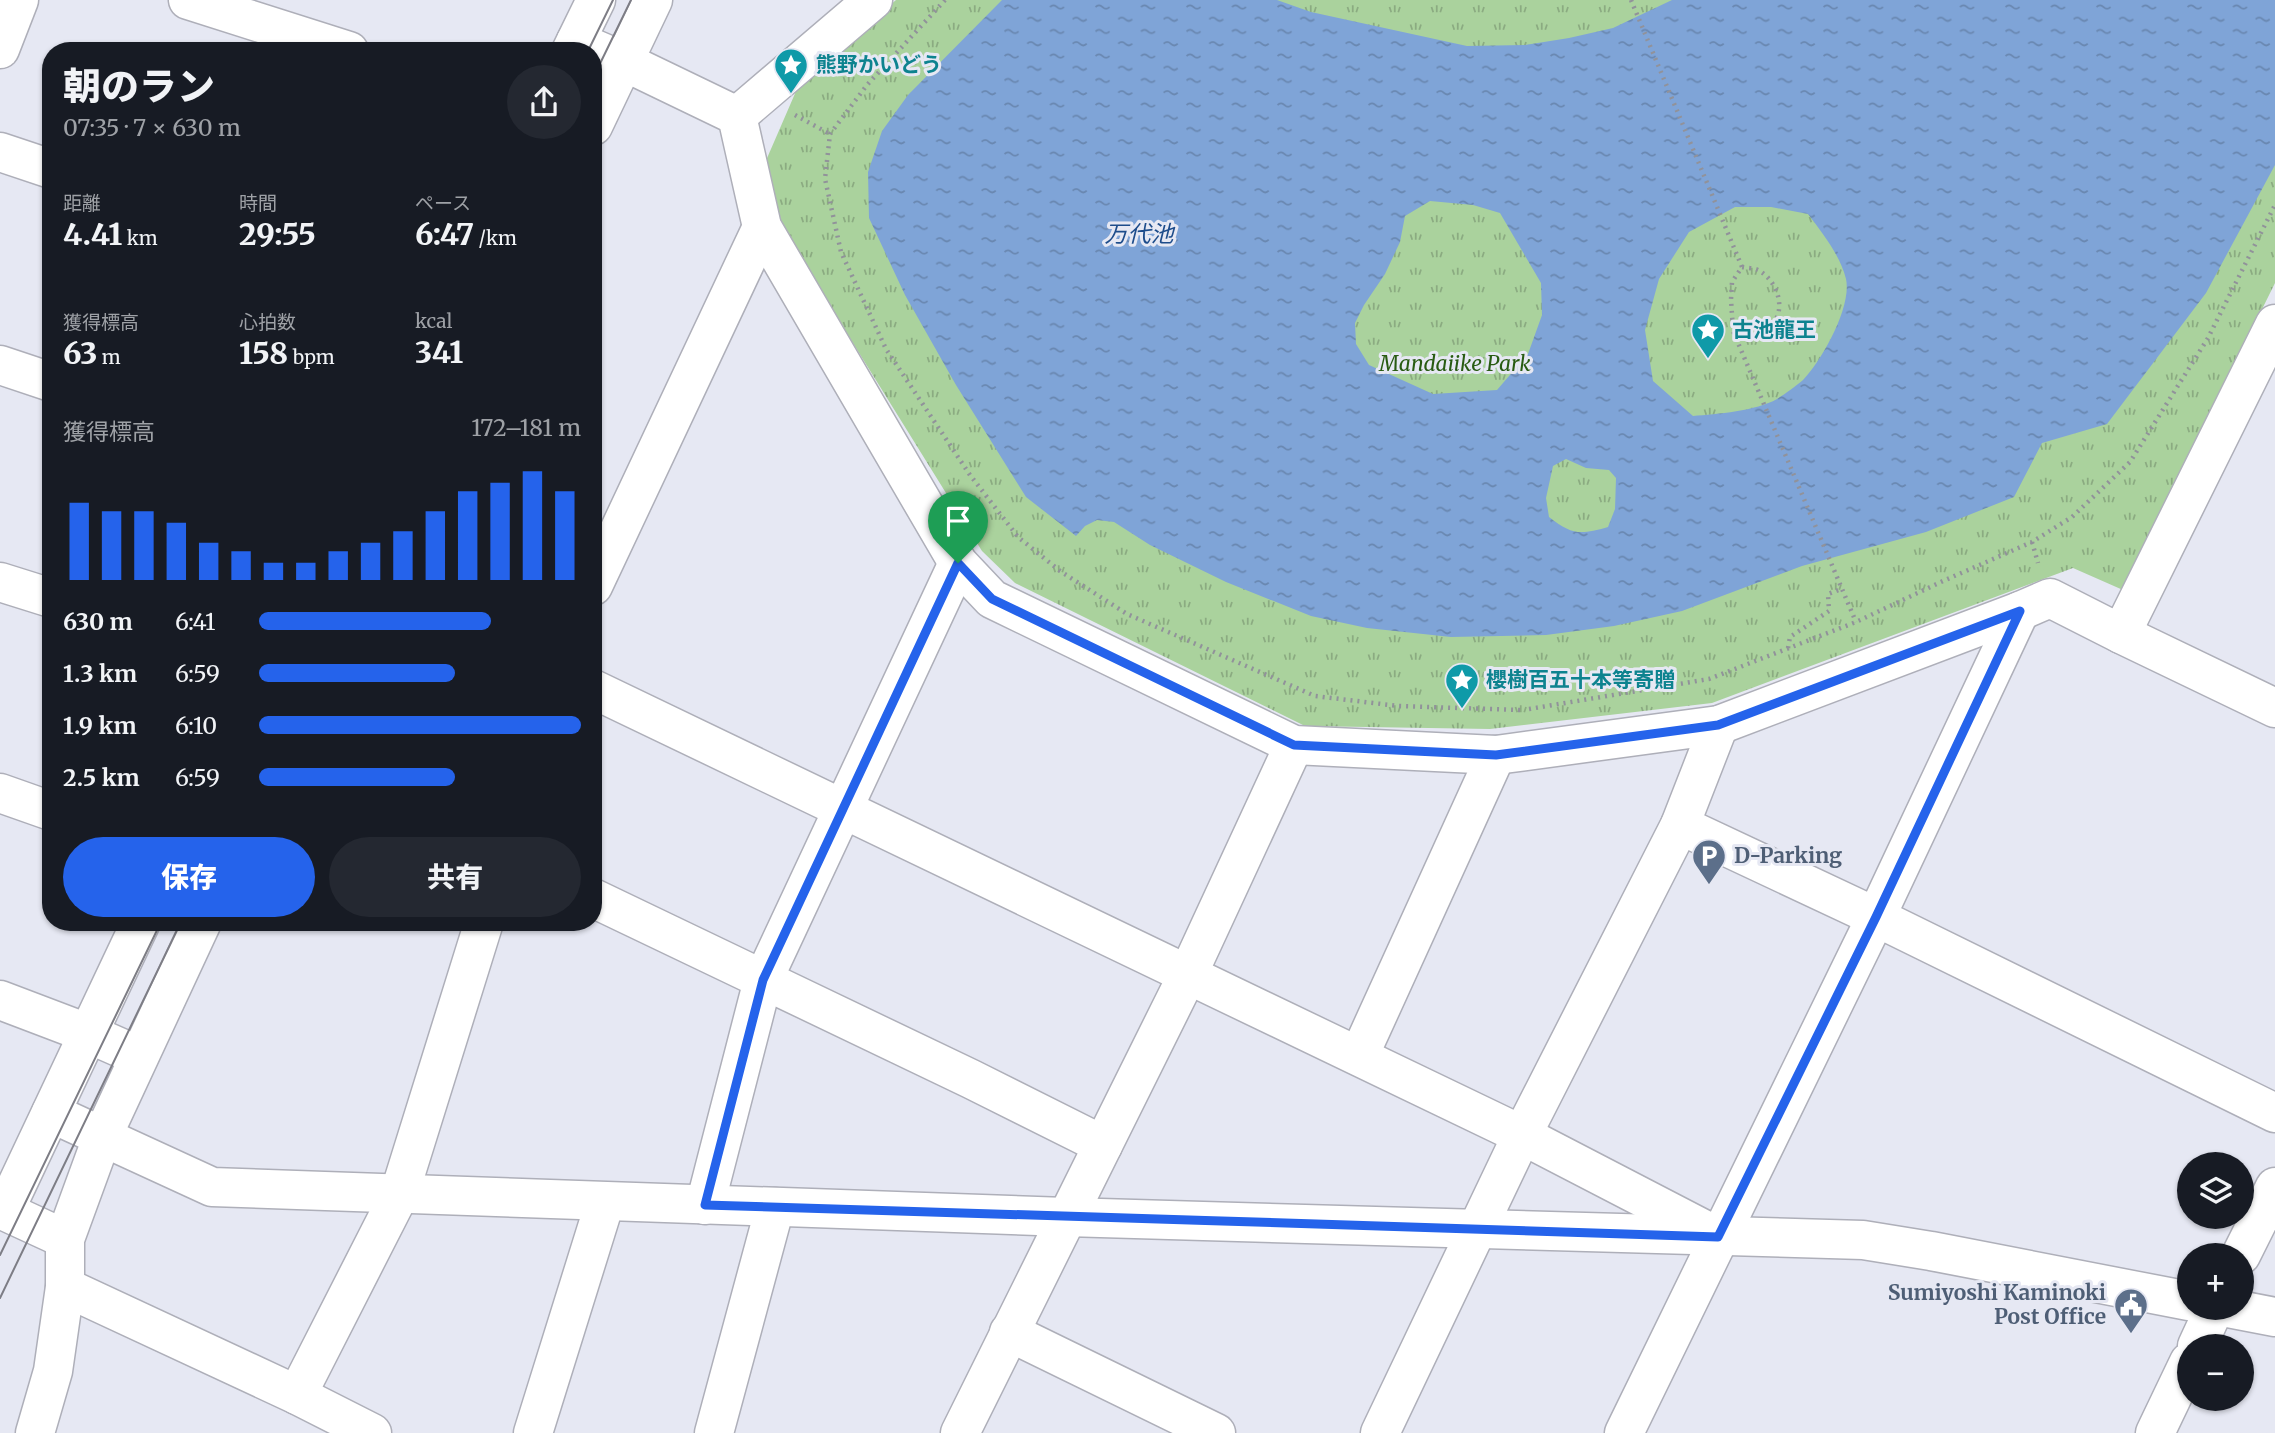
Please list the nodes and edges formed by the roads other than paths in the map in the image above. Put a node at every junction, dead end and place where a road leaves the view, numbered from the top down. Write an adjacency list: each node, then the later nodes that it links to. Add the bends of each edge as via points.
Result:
1 (19, 0): 8 (street)
2 (188, 0): 6 (street)
3 (596, 0): 7 (street)
4 (653, 0): 10 (street)
5 (873, 0): 12 (street)
6 (321, 42)
7 (576, 42)
8 (0, 49)
9 (602, 55): 10 (street)
10 (625, 62): 11 (street); 12 (street)
11 (602, 108)
12 (737, 116): 15 (street)
13 (0, 152): 14 (street)
14 (42, 166)
15 (762, 228): 19 (street); 20 (street)
16 (2275, 324): 24 (street)
17 (0, 365): 18 (street)
18 (42, 379)
19 (958, 563): 28 (street, via 992,599); 32 (street)
20 (602, 567)
21 (0, 582): 22 (street)
22 (42, 595)
23 (2020, 611): 24 (street, via 2050,597); 27 (street); 35 (street)
24 (2122, 634): 26 (street)
25 (602, 693): 32 (street)
26 (2275, 708)
27 (1718, 725): 29 (street); 33 (street)
28 (1294, 745): 29 (street); 39 (street)
29 (1496, 755): 44 (street)
30 (0, 793): 31 (street)
31 (42, 808)
32 (843, 809): 39 (street); 40 (street)
33 (1680, 825): 35 (street); 48 (street)
34 (602, 902): 40 (street)
35 (1876, 917): 46 (street); 58 (street)
36 (137, 931): 42 (street)
37 (198, 931): 43 (street)
38 (481, 931): 51 (street)
39 (1188, 974): 44 (street); 49 (street)
40 (763, 980): 49 (street); 53 (street)
41 (0, 1000): 42 (street)
42 (87, 1033): 43 (street); 45 (street)
43 (139, 1056): 47 (street)
44 (1359, 1056): 48 (street)
45 (51, 1113): 47 (street); 55 (street)
46 (2275, 1113)
47 (103, 1135): 51 (street, via 212,1187); 59 (street)
48 (1522, 1135): 57 (street); 58 (street)
49 (1102, 1145): 56 (street)
50 (2275, 1187): 60 (street)
51 (399, 1195): 52 (street); 67 (street)
52 (605, 1202): 53 (street); 70 (street)
53 (705, 1205): 54 (street)
54 (775, 1207): 56 (street); 71 (street)
55 (2, 1210): 59 (street)
56 (1066, 1217): 57 (street); 65 (street)
57 (1478, 1228): 58 (street); 74 (street)
58 (1718, 1237): 62 (street, via 1863,1240); 75 (street)
59 (65, 1239): 61 (street)
60 (2247, 1243)
61 (65, 1287): 67 (street); 68 (street, via 53,1371)
62 (2177, 1299)
63 (2254, 1313): 64 (street)
64 (2275, 1317)
65 (1009, 1332): 72 (street); 73 (street)
66 (2177, 1387): 76 (street)
67 (297, 1395): 69 (street)
68 (35, 1433)
69 (372, 1433)
70 (533, 1433)
71 (714, 1433)
72 (960, 1433)
73 (1216, 1433)
74 (1380, 1433)
75 (1623, 1433)
76 (2155, 1433)

